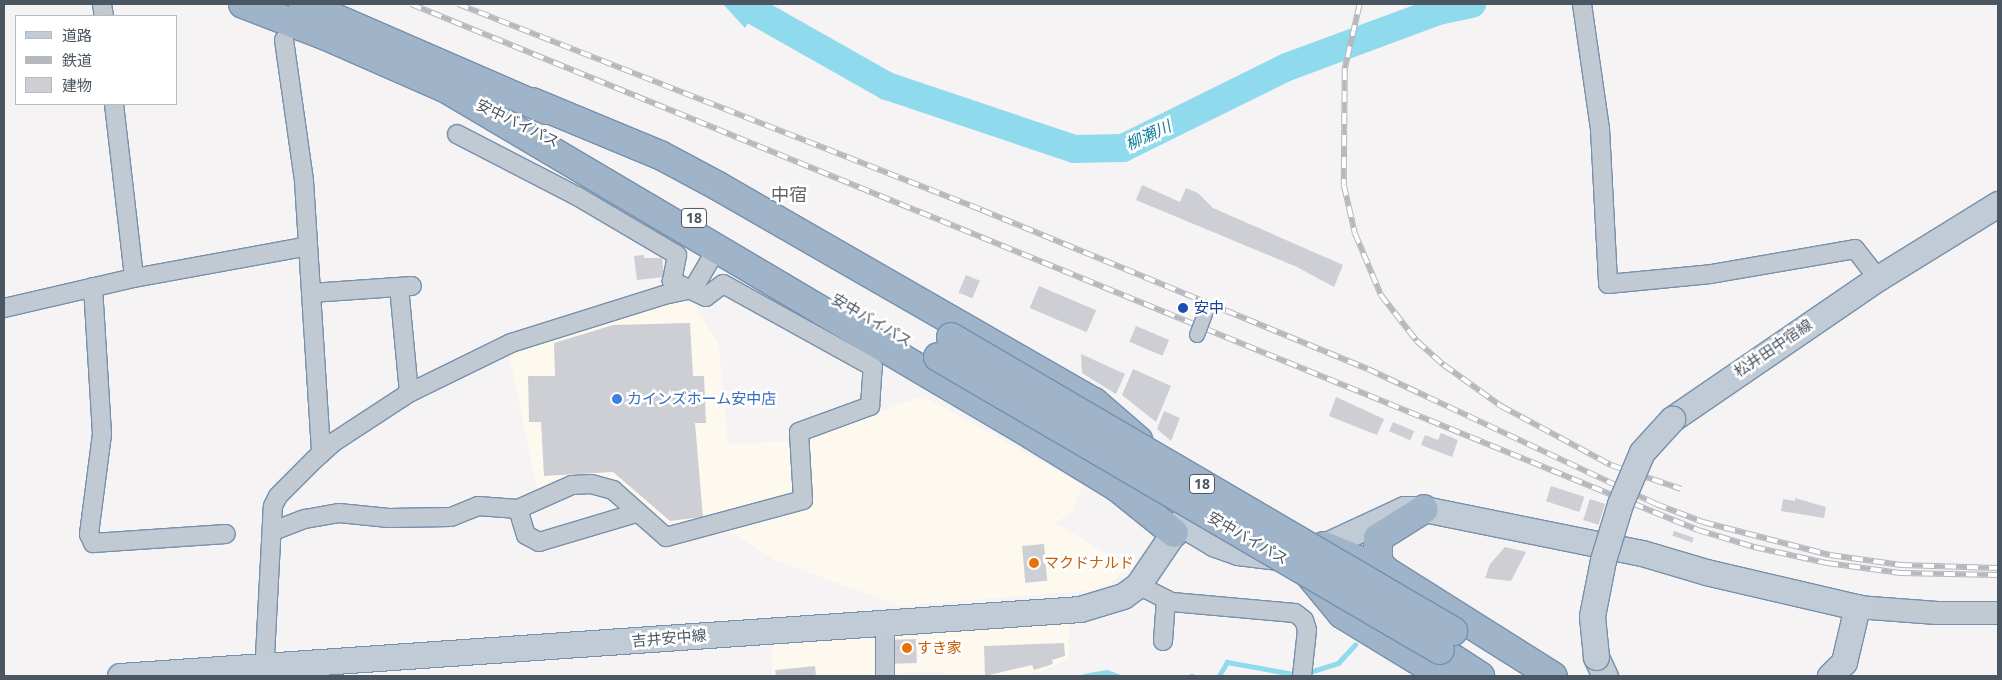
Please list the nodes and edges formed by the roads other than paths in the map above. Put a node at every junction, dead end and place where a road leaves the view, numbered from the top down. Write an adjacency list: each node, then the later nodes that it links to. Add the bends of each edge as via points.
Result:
1 (243, 4): 7 (highway, 安中バイパス / 18)
2 (303, 4): 8 (highway, 安中バイパス / 18)
3 (1582, 4): 6 (street)
4 (1594, 4): 6 (street)
5 (284, 40): 12 (street, via 304,181)
6 (1593, 78): 15 (street, via 1600,129 1608,284 1711,274 1855,249)
7 (446, 88): 13 (highway); 22 (highway, 安中バイパス / 18, via 591,159)
8 (532, 102): 22 (highway, 安中バイパス / 18, via 602,138); 23 (highway, via 668,159)
9 (114, 105): 14 (street)
10 (457, 134): 17 (street, via 585,200 678,255 672,281)
11 (1998, 204): 15 (main road, 松井田中宿線)
12 (308, 246): 14 (street); 18 (street)
13 (716, 250): 17 (street); 25 (highway)
14 (134, 278): 16 (street)
15 (1878, 278): 44 (main road, 松井田中宿線, bridge, via 1672,419 1642,452 1620,504 1603,560 1592,616)
16 (93, 287): 19 (street); 33 (street, via 102,434 88,534 93,543)
17 (693, 289): 24 (street, via 511,343); 30 (street, via 706,296 723,284 873,367 870,406 799,432 803,500 666,537)
18 (311, 293): 24 (street, via 406,287); 26 (street)
19 (4, 308)
20 (1207, 310): 21 (street, bridge)
21 (1197, 335)
22 (944, 347): 43 (highway, 安中バイパス / 18, bridge)
23 (1059, 383): 25 (highway); 31 (highway, via 1094,402 1135,436)
24 (409, 393): 26 (street)
25 (1032, 435): 31 (highway)
26 (322, 453): 32 (street, via 278,496 273,506)
27 (1220, 485): 31 (street)
28 (518, 509): 30 (street, via 572,485 591,484 613,490); 30 (street, via 526,535 539,542); 32 (street, via 478,506 451,517 389,518 339,513 305,519)
29 (1424, 509): 34 (main road, via 1404,509 1383,516); 36 (highway, via 1378,538 1378,562); 39 (main road, via 1642,553 1706,572)
30 (636, 513)
31 (1177, 528): 34 (main road, via 1251,556 1279,557); 35 (main road, via 1201,554 1242,570 1271,571); 37 (main road, 吉井安中線)
32 (273, 531): 45 (street)
33 (226, 534)
34 (1324, 546): 35 (main road); 36 (highway)
35 (1301, 562): 43 (highway, via 1342,614)
36 (1386, 571): 51 (highway)
37 (1138, 585): 38 (street); 41 (main road, 吉井安中線, via 1116,599 1080,609)
38 (1166, 599): 42 (street); 48 (street, via 1295,612 1304,620 1307,630)
39 (1856, 607): 40 (street, via 1937,613); 52 (main road, via 1844,662)
40 (1998, 613)
41 (885, 623): 45 (main road, 吉井安中線); 47 (street)
42 (1163, 641)
43 (1446, 652): 49 (highway, 安中バイパス / 18); 50 (highway, 安中バイパス / 18)
44 (1600, 667)
45 (265, 672): 46 (main road, 吉井安中線)
46 (120, 676)
47 (885, 676)
48 (1302, 676)
49 (1480, 676)
50 (1519, 676)
51 (1553, 676)
52 (1830, 676)

